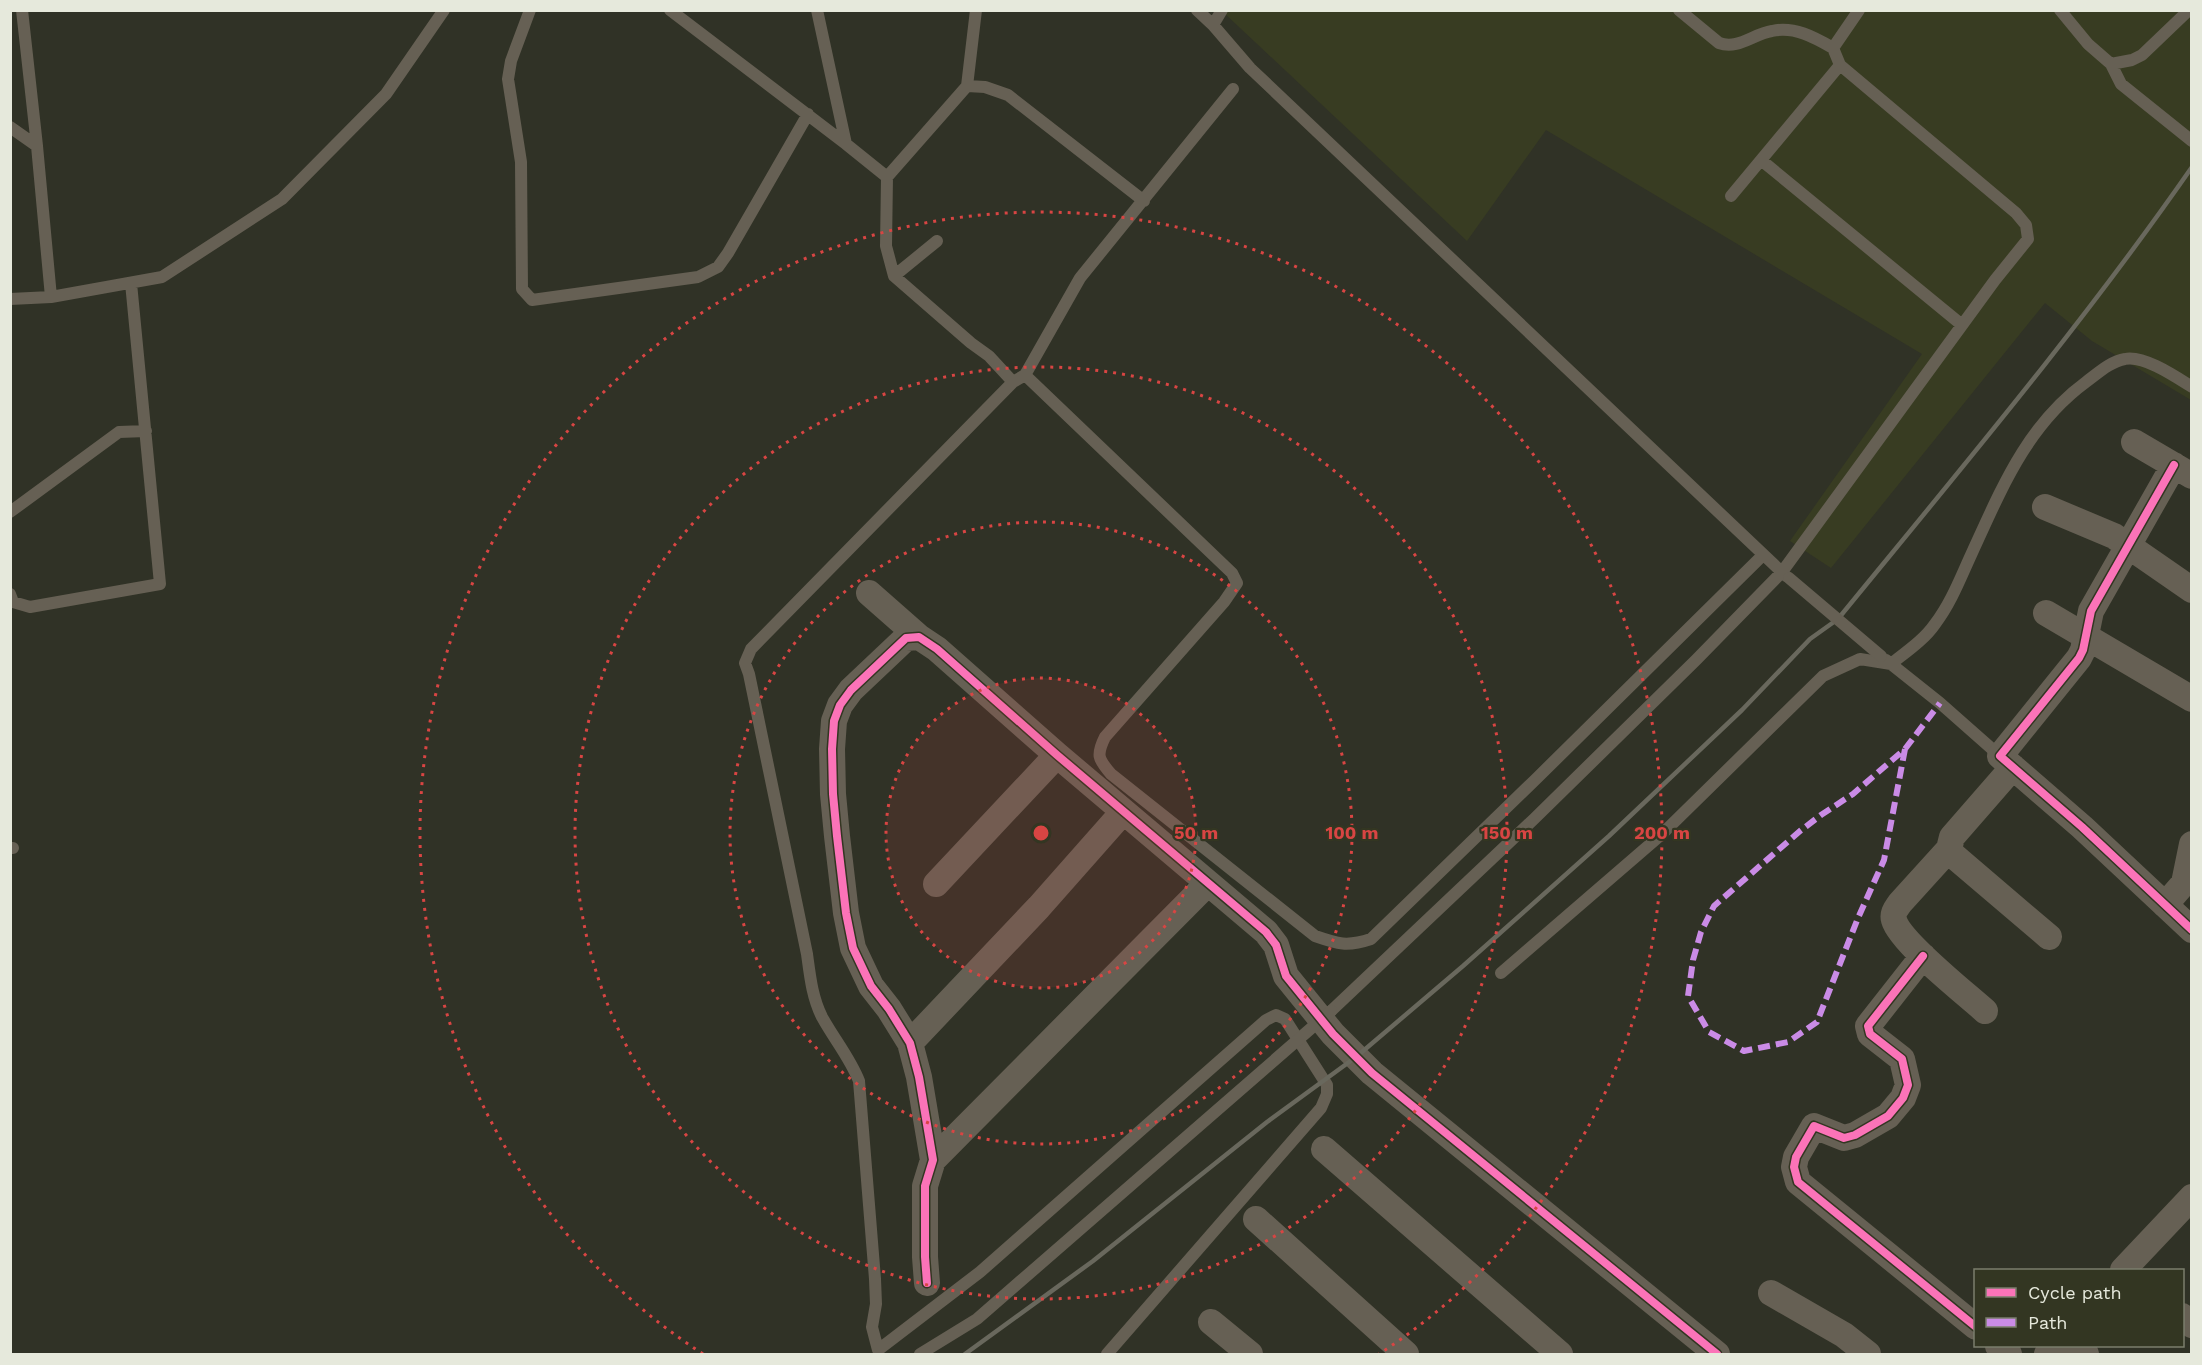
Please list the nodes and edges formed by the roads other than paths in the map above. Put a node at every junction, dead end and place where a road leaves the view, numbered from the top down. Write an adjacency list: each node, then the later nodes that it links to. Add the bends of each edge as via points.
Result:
1 (22, 10): 23 (lane)
2 (444, 10): 30 (lane, via 386,94 282,199 162,277)
3 (530, 10): 19 (lane, via 508,79 521,162 522,288 532,300 698,277 718,267)
4 (670, 10): 19 (lane)
5 (817, 10): 22 (lane)
6 (976, 10): 17 (lane)
7 (1197, 10): 13 (lane)
8 (1222, 10): 13 (lane)
9 (1679, 10): 14 (lane, via 1726,45 1788,30 1810,34)
10 (1859, 10): 14 (lane)
11 (2060, 10): 15 (lane, via 2088,45)
12 (2189, 10): 15 (lane, via 2142,55)
13 (1214, 25): 43 (lane, via 1250,68)
14 (1833, 48): 16 (lane)
15 (2111, 64): 21 (lane, via 2121,84)
16 (1840, 65): 24 (lane); 33 (lane, via 2026,225 2028,239)
17 (967, 86): 25 (lane); 27 (lane, via 1008,95)
18 (1233, 89): 27 (lane)
19 (808, 114): 22 (lane)
20 (10, 127): 23 (lane)
21 (2192, 141)
22 (846, 144): 25 (lane)
23 (37, 146): 31 (lane)
24 (1761, 160): 26 (lane); 33 (lane)
25 (887, 177): 29 (lane, via 886,246)
26 (1731, 196)
27 (1143, 201): 34 (lane, via 1080,278)
28 (937, 241): 29 (lane)
29 (894, 276): 35 (lane, via 989,356)
30 (131, 283): 31 (lane); 37 (lane)
31 (51, 297): 32 (lane)
32 (10, 299)
33 (1962, 325): 44 (lane)
34 (1025, 375): 35 (lane); 43 (lane, via 1232,573 1237,583 1105,737 1099,749 1100,761 1111,774 1315,936 1340,945 1371,939)
35 (1013, 382): 77 (lane, via 751,649 745,663 813,995 860,1081 876,1287 872,1327 878,1350 980,1272 1266,1020 1276,1015 1285,1019 1327,1085 1321,1108)
36 (2192, 387): 51 (lane, via 2168,371 2126,358 2074,391 2037,429 2009,471 1951,599 1935,625)
37 (146, 431): 41 (lane, via 119,432); 47 (lane, via 160,584 30,607 13,602)
38 (2134, 442): 39 (street)
39 (2183, 470): 42 (street)
40 (2045, 507): 42 (street, via 2114,536)
41 (10, 512)
42 (2128, 546): 45 (street); 50 (street, via 2091,611)
43 (1762, 555): 44 (lane)
44 (1785, 575): 51 (lane, bridge); 76 (lane, bridge, via 1331,1011 977,1319)
45 (2192, 590)
46 (869, 593): 49 (street)
47 (10, 594)
48 (2046, 613): 50 (street)
49 (919, 637): 53 (street); 66 (street, via 906,638 851,690 834,721 832,749 837,836 853,948 871,986)
50 (2085, 638): 52 (street); 54 (street, via 2079,658)
51 (1892, 664): 54 (lane); 64 (lane, via 1860,659 1823,676 1662,834)
52 (2192, 699)
53 (1057, 755): 55 (street); 59 (street)
54 (2006, 761): 57 (street, via 1953,837); 60 (street)
55 (1123, 812): 58 (street); 66 (street)
56 (2192, 844): 60 (street, via 2184,883)
57 (1949, 849): 62 (street); 63 (street, via 1893,913 1898,929)
58 (1208, 883): 68 (street); 81 (street, via 1266,932 1276,945 1286,976 1372,1073)
59 (936, 884)
60 (2165, 905): 61 (street)
61 (2192, 930)
62 (2049, 937)
63 (1923, 956): 65 (street); 75 (street, via 1868,1026 1870,1034 1902,1059 1908,1085 1903,1098 1888,1116 1855,1135 1844,1138 1814,1126 1794,1167 1798,1182)
64 (1501, 973)
65 (1985, 1011)
66 (910, 1043): 68 (street)
67 (1324, 1149): 80 (street)
68 (933, 1160): 72 (street, via 925,1186)
69 (2190, 1202): 71 (street)
70 (1256, 1219): 79 (street)
71 (2127, 1269)
72 (927, 1283)
73 (1771, 1293): 82 (street, via 1844,1335)
74 (1211, 1322): 78 (street)
75 (1974, 1325)
76 (920, 1354)
77 (1107, 1354)
78 (1250, 1354)
79 (1406, 1354)
80 (1560, 1354)
81 (1717, 1354)
82 (1868, 1354)

